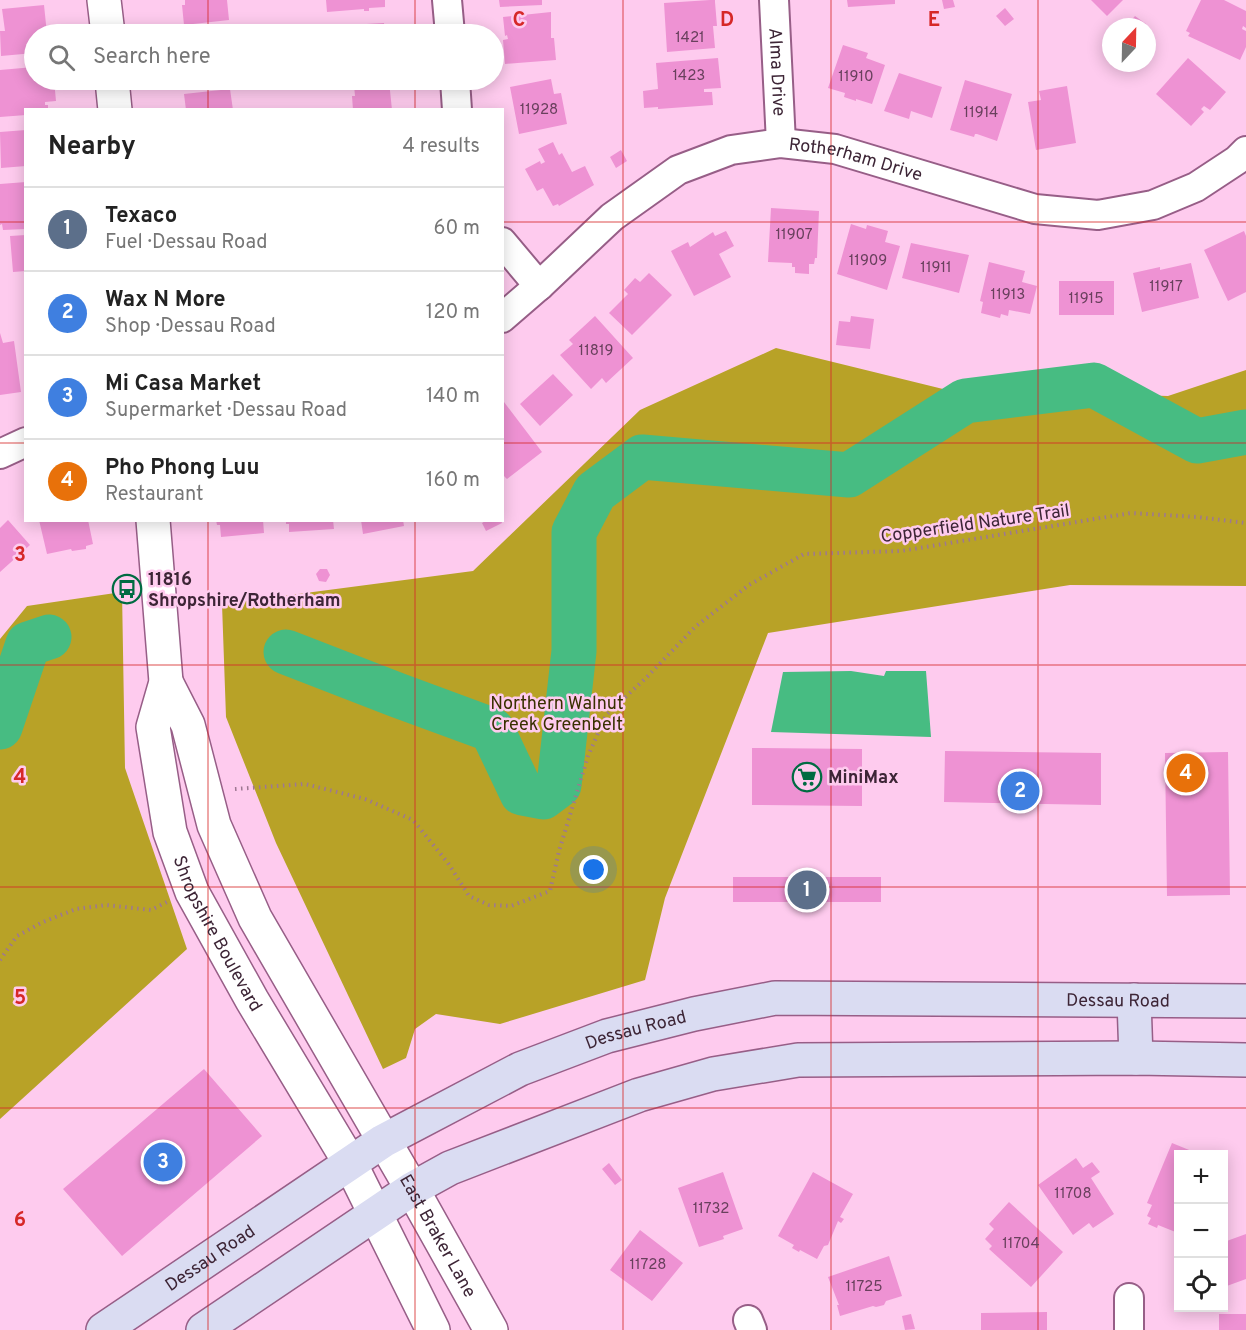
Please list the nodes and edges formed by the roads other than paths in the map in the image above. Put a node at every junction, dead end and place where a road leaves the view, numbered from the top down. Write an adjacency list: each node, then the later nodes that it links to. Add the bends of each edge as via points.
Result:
1 (104, 0): 4 (street)
2 (447, 0): 5 (street)
3 (774, 0): 10 (street, Alma Drive)
4 (107, 24)
5 (449, 24)
6 (113, 90): 8 (street)
7 (455, 90): 9 (street)
8 (115, 108)
9 (457, 108)
10 (781, 143): 11 (street, Rotherham Drive, via 836,149 1035,209 1098,215 1153,205 1196,187); 13 (street, Rotherham Drive, via 731,150 678,170 612,218)
11 (1246, 151)
12 (504, 244): 13 (street)
13 (539, 286): 14 (street, Rotherham Drive)
14 (504, 316)
15 (24, 443): 16 (street)
16 (0, 454)
17 (153, 522): 18 (street, Shropshire Boulevard)
18 (166, 682): 23 (street, Shropshire Boulevard, via 188,725 214,825 255,918); 24 (street, Shropshire Boulevard, via 153,727 170,832 192,892)
19 (1134, 1000): 20 (main road, Dessau Road); 21 (main road); 23 (main road, Dessau Road, via 775,998 607,1036 520,1069)
20 (1246, 1001)
21 (1136, 1058): 22 (main road); 25 (main road, via 798,1060 713,1074 628,1099 450,1168)
22 (1246, 1060)
23 (383, 1141): 24 (main road, Dessau Road); 25 (street, East Braker Lane)
24 (350, 1162): 26 (street); 28 (main road, Dessau Road)
25 (412, 1189): 26 (main road); 31 (street, East Braker Lane)
26 (375, 1214): 29 (main road); 30 (street)
27 (1129, 1298): 32 (street)
28 (103, 1330)
29 (203, 1330)
30 (433, 1330)
31 (491, 1330)
32 (1129, 1330)

